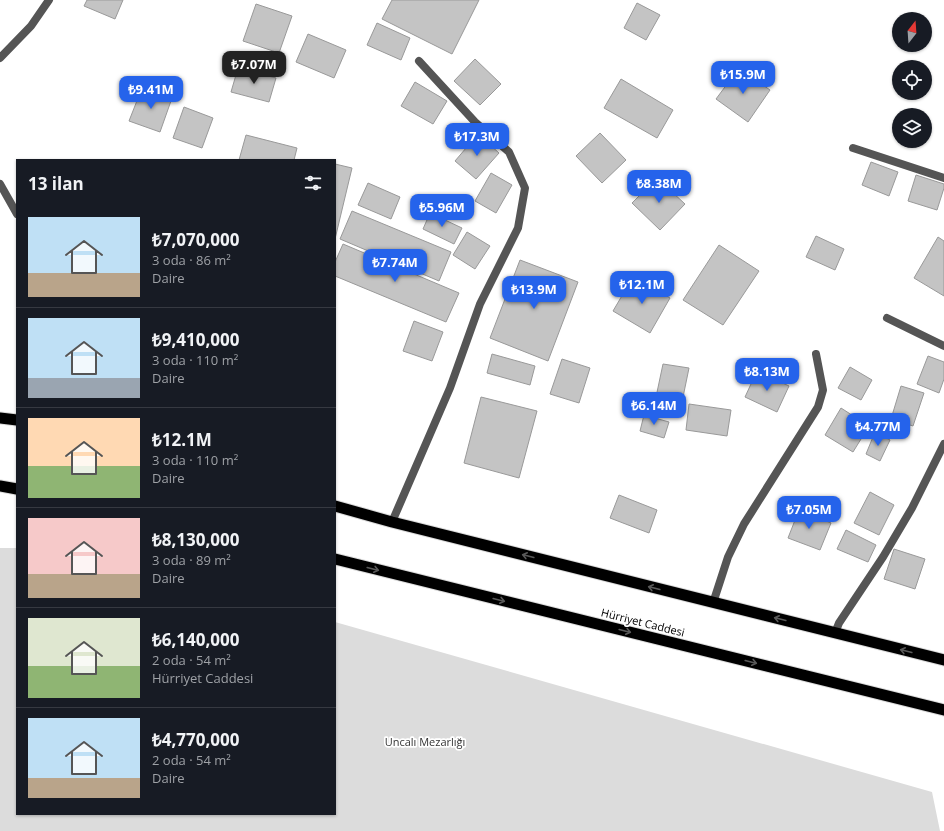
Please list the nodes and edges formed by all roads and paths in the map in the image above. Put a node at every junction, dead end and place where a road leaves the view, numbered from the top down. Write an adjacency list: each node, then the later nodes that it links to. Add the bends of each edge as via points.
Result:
1 (49, 0): 2 (street, via 31,26)
2 (0, 58)
3 (419, 61): 17 (street, via 475,122 509,152 525,188 518,228 480,304 450,388)
4 (853, 148): 5 (street)
5 (944, 178)
6 (0, 184): 7 (street)
7 (16, 212)
8 (887, 318): 9 (street)
9 (944, 346)
10 (816, 354): 19 (street, via 823,390 818,407 744,524 728,557)
11 (0, 418): 12 (highway)
12 (16, 420)
13 (944, 444): 20 (street, via 912,508)
14 (0, 486): 15 (highway)
15 (16, 489)
16 (336, 506): 17 (highway)
17 (392, 522): 19 (highway, one-way to 17)
18 (336, 559): 22 (highway, Hürriyet Caddesi, one-way to 22)
19 (713, 603): 20 (highway, one-way to 19)
20 (835, 633): 21 (highway, one-way to 20)
21 (944, 660)
22 (944, 710)

